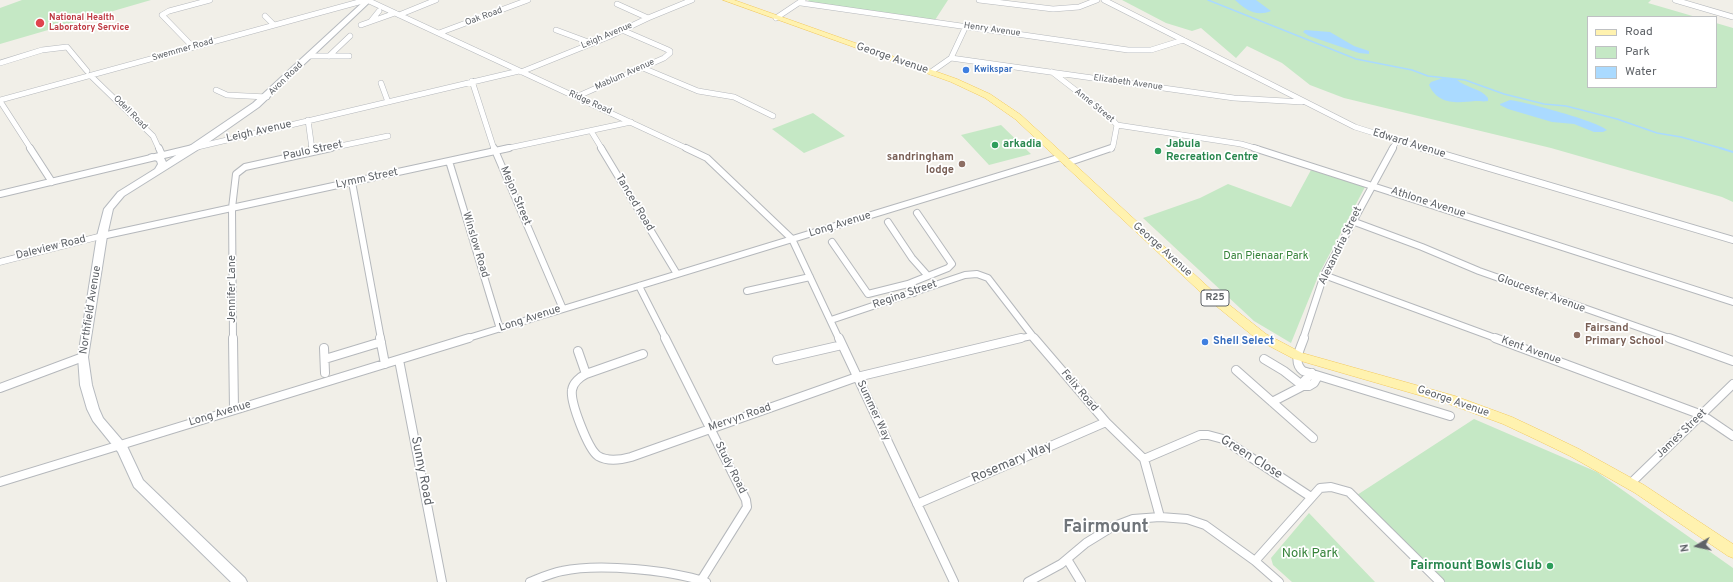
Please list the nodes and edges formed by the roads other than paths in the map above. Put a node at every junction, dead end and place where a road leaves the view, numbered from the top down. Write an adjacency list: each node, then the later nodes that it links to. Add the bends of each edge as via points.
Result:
1 (210, 0): 29 (street, via 162,15)
2 (367, 0): 14 (street, Ridge Road); 20 (street, Swemmer Road); 30 (main road, Avon Road)
3 (436, 0): 14 (street)
4 (528, 0): 25 (street, Oak Road)
5 (692, 0): 17 (street, Leigh Avenue)
6 (726, 0): 18 (main road, George Avenue / R25)
7 (979, 0): 8 (street, via 1052,9 1079,7)
8 (1097, 0)
9 (1104, 0): 27 (street, Edward Avenue)
10 (1675, 0): 16 (street)
11 (802, 1): 18 (street); 22 (street, Henry Avenue)
12 (617, 4): 17 (street)
13 (379, 11): 19 (street)
14 (397, 14): 19 (street); 25 (street, Ridge Road)
15 (265, 16): 20 (street)
16 (1733, 16)
17 (648, 18): 24 (street, Leigh Avenue)
18 (776, 18): 38 (main road, George Avenue / R25)
19 (371, 21): 21 (street)
20 (274, 25): 29 (street, Swemmer Road)
21 (361, 25)
22 (966, 26): 27 (street, Henry Avenue, via 1128,50 1151,50); 33 (street)
23 (556, 30): 28 (street)
24 (622, 30): 28 (street, Leigh Avenue); 35 (street, Mablum Avenue, via 670,51 667,56)
25 (440, 34): 37 (street, Ridge Road)
26 (350, 36): 31 (street)
27 (1183, 40): 48 (street, Edward Avenue)
28 (591, 43): 37 (street, Leigh Avenue)
29 (192, 47): 40 (street, Swemmer Road)
30 (310, 56): 31 (street); 44 (main road, Avon Road)
31 (329, 56): 32 (street)
32 (350, 56)
33 (951, 58): 38 (street); 39 (street, Elizabeth Avenue)
34 (0, 63): 36 (street, via 49,49 68,47)
35 (643, 68): 45 (street, Mablum Avenue); 49 (street, via 698,91 734,97)
36 (87, 70)
37 (520, 71): 41 (street, Leigh Avenue); 45 (street, Ridge Road)
38 (931, 72): 61 (main road, George Avenue / R25, via 978,90 1000,103)
39 (1052, 72): 48 (street, Elizabeth Avenue, via 1238,98); 52 (street, Anne Street)
40 (91, 76): 46 (street, Swemmer Road); 59 (street, Odell Road, via 153,136)
41 (472, 81): 47 (street, Leigh Avenue); 58 (street, Mejon Street)
42 (381, 83): 47 (street)
43 (216, 90): 44 (street, via 227,95)
44 (267, 97): 56 (main road, Avon Road)
45 (576, 97): 51 (street, Ridge Road)
46 (0, 101): 65 (street)
47 (388, 102): 50 (street, Leigh Avenue)
48 (1306, 102): 55 (street, Edward Avenue, via 1355,127)
49 (773, 116)
50 (308, 120): 56 (street, Leigh Avenue); 57 (street)
51 (631, 122): 53 (street, Lymm Street); 74 (street, Ridge Road, via 710,160)
52 (1118, 125): 61 (street, Anne Street, via 1110,150); 67 (street, Athlone Avenue, via 1236,143)
53 (591, 131): 58 (street, Lymm Street); 78 (street, Tanced Road)
54 (388, 136): 57 (street, Paulo Street)
55 (1397, 141): 67 (street, Alexandria Street); 75 (street, Edward Avenue)
56 (196, 147): 59 (street, Leigh Avenue); 63 (main road, Northfield Avenue)
57 (312, 151): 64 (street, Paulo Street, via 253,165)
58 (495, 151): 62 (street, Lymm Street); 88 (street, Mejon Street)
59 (162, 155): 60 (street, Leigh Avenue)
60 (152, 157): 63 (main road, via 161,160); 65 (street, Leigh Avenue)
61 (1064, 160): 74 (street, Long Avenue); 97 (main road, George Avenue / R25, via 1249,329 1280,349)
62 (449, 162): 66 (street, Lymm Street); 90 (street, Winslow Road)
63 (159, 169): 73 (main road, Northfield Avenue, via 114,200)
64 (240, 171): 69 (street, Jennifer Lane, via 235,178)
65 (52, 182): 68 (street, Leigh Avenue)
66 (352, 182): 69 (street, Lymm Street); 92 (street)
67 (1373, 186): 71 (street, Alexandria Street); 87 (street, Athlone Avenue)
68 (0, 194)
69 (232, 208): 73 (street, Lymm Street); 114 (street, Jennifer Lane)
70 (917, 213): 81 (street, via 952,264)
71 (1352, 221): 80 (street, Alexandria Street); 103 (street, Gloucester Avenue, via 1479,271)
72 (888, 222): 81 (street, via 912,258)
73 (102, 236): 77 (street, Daleview Road); 98 (main road, Northfield Avenue)
74 (792, 239): 78 (street, Long Avenue); 82 (street, Summer Way)
75 (1733, 240)
76 (832, 242): 83 (street, via 868,294)
77 (0, 262)
78 (676, 274): 84 (street, Long Avenue)
79 (980, 274): 86 (street, Regina Street, via 965,274); 91 (street, Felix Road, via 988,278)
80 (1324, 275): 97 (street, Alexandria Street); 115 (street, Kent Avenue)
81 (928, 276): 83 (street)
82 (810, 278): 85 (street); 89 (street, Summer Way)
83 (908, 284): 86 (street)
84 (639, 286): 88 (street, Long Avenue); 118 (street, Study Road)
85 (747, 291)
86 (914, 293): 89 (street, Regina Street)
87 (1733, 302)
88 (563, 309): 90 (street, Long Avenue)
89 (831, 320): 93 (street, Summer Way)
90 (500, 329): 100 (street, Long Avenue)
91 (1032, 336): 109 (street, Mervyn Road); 117 (street, Felix Road)
92 (381, 342): 99 (street); 104 (street)
93 (842, 345): 101 (street); 109 (street, Summer Way)
94 (324, 348): 99 (street)
95 (578, 351): 107 (street)
96 (643, 354): 107 (street, Mervyn Road)
97 (1298, 356): 108 (street, via 1298,367); 124 (main road, George Avenue / R25, via 1419,390 1500,418 1564,447)
98 (83, 357): 112 (street); 121 (main road, Northfield Avenue, via 86,385 93,409)
99 (325, 359): 106 (street)
100 (399, 360): 104 (street, Long Avenue); 133 (street, Sunny Road)
101 (777, 360)
102 (1264, 360): 111 (street, via 1277,366)
103 (1733, 361)
104 (384, 364): 114 (street, Long Avenue)
105 (1236, 370): 113 (street)
106 (325, 373)
107 (586, 374): 118 (street, Mervyn Road, via 575,383 572,397 590,444 601,457 612,460 631,457)
108 (1315, 374): 111 (street, via 1314,383); 116 (street)
109 (857, 377): 118 (street, Mervyn Road); 126 (street, Summer Way)
110 (1733, 384): 115 (street, James Street)
111 (1303, 386): 113 (street)
112 (0, 388)
113 (1272, 402): 120 (street)
114 (234, 410): 121 (street, Long Avenue)
115 (1702, 415): 119 (street, Kent Avenue); 124 (street, James Street)
116 (1450, 416)
117 (1106, 422): 122 (street, Felix Road); 126 (street, Rosemary Way)
118 (710, 429): 131 (street, Study Road, via 744,493 747,504 742,517)
119 (1733, 436)
120 (1313, 438)
121 (120, 445): 123 (street, Long Avenue); 132 (main road, Northfield Avenue, via 138,483)
122 (1144, 459): 125 (street, Green Close, via 1200,435 1214,436 1223,439); 127 (street)
123 (0, 482)
124 (1631, 483): 128 (main road, George Avenue / R25)
125 (1311, 497): 130 (street); 139 (street, via 1320,488 1327,486 1349,492)
126 (917, 504): 135 (street, Summer Way)
127 (1160, 517): 129 (street, via 1133,519 1112,527 1086,542); 130 (street, via 1200,522)
128 (1733, 552)
129 (1067, 559): 136 (street); 137 (street)
130 (1256, 561): 138 (street)
131 (703, 581): 134 (street, via 671,574 597,569 563,571)
132 (240, 582)
133 (442, 582)
134 (530, 582)
135 (954, 582)
136 (1028, 582)
137 (1081, 582)
138 (1279, 582)
139 (1440, 582)

